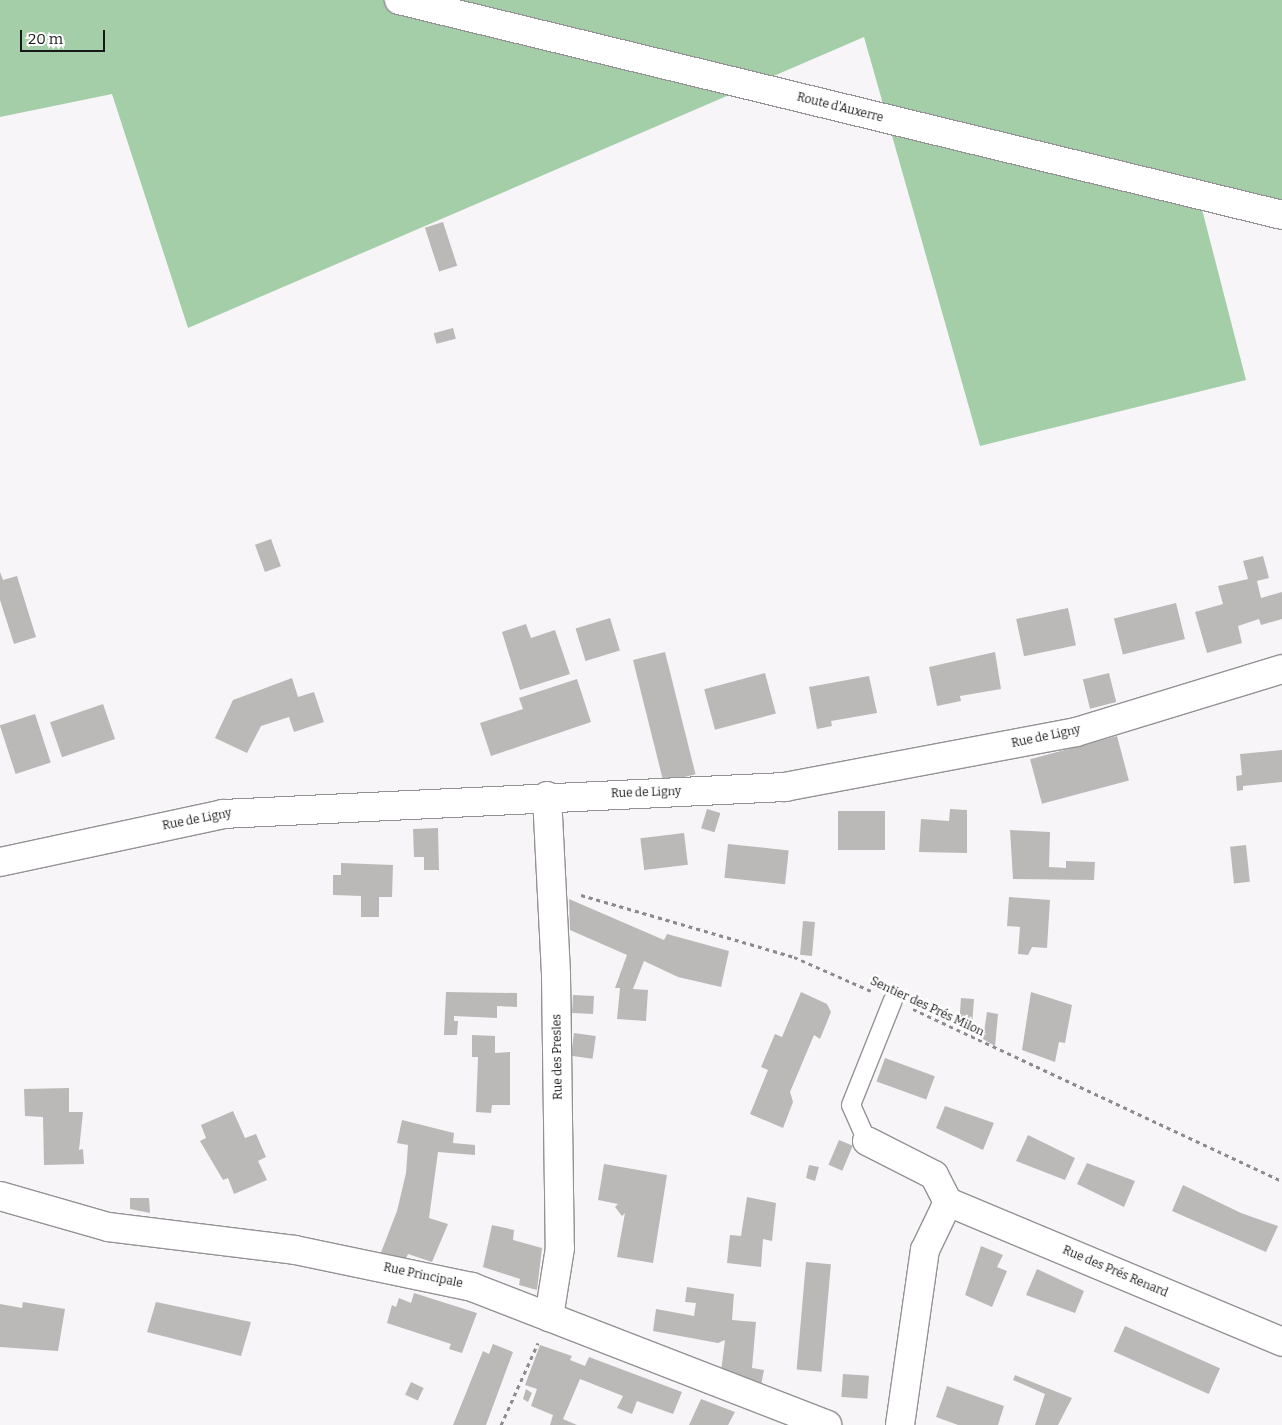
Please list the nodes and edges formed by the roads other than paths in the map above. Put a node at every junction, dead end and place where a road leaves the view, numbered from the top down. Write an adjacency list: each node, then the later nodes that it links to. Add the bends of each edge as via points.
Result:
1 (399, 0): 2 (street, Route d'Auxerre)
2 (1282, 215)
3 (1282, 669): 4 (street, Rue de Ligny, via 1076,732 785,787)
4 (547, 796): 5 (street, Rue de Ligny, via 223,814); 10 (street, Rue des Presles, via 560,1248)
5 (0, 862)
6 (893, 1000): 7 (lane, via 852,1106)
7 (867, 1141): 9 (street, via 934,1175)
8 (0, 1196): 10 (street, Rue Principale, via 108,1227 295,1250 472,1287)
9 (948, 1202): 11 (street, Rue des Prés Renard); 13 (street, via 925,1250)
10 (549, 1317): 12 (street, Rue Principale)
11 (1282, 1342)
12 (827, 1425)
13 (900, 1425)

